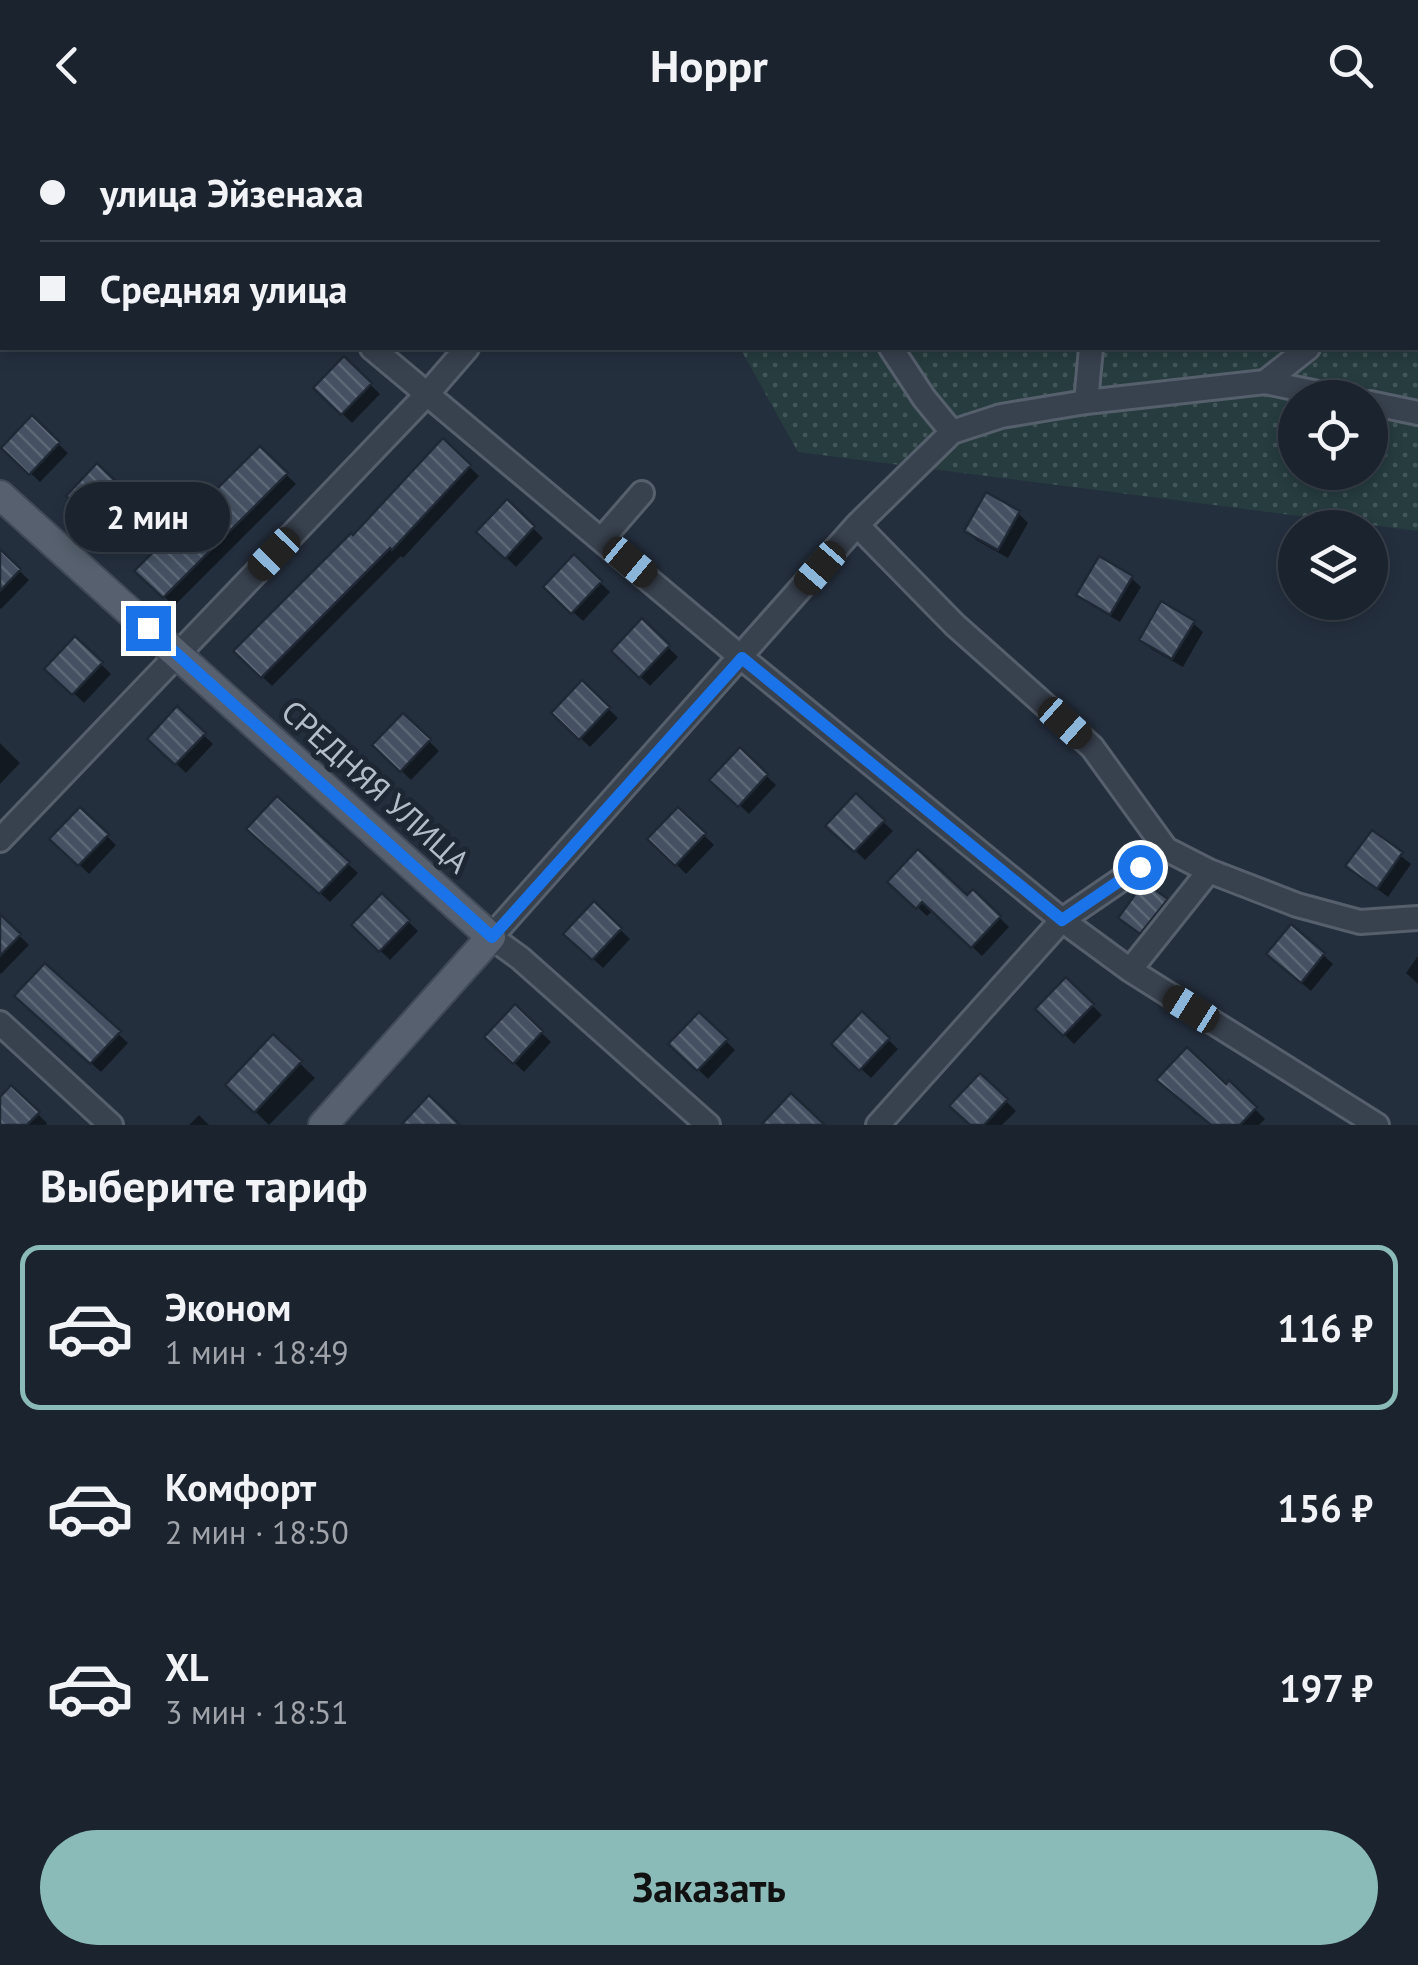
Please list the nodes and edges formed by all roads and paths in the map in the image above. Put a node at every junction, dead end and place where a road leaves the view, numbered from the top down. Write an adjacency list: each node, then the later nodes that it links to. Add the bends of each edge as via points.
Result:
1 (374, 350): 8 (street)
2 (464, 350): 8 (street)
3 (892, 350): 12 (street)
4 (1091, 350): 9 (street)
5 (1305, 350): 6 (street)
6 (1265, 382): 7 (street); 9 (street)
7 (1278, 385)
8 (428, 393): 16 (street); 17 (street)
9 (1086, 402): 12 (street)
10 (1388, 407): 11 (street)
11 (1418, 413)
12 (952, 432): 15 (street)
13 (642, 493): 16 (street)
14 (0, 495): 17 (main road, СРЕДНЯЯ УЛИЦА)
15 (857, 526): 18 (street); 20 (street, via 954,625 1092,747)
16 (602, 539): 18 (street)
17 (178, 655): 19 (street); 24 (main road, СРЕДНЯЯ УЛИЦА)
18 (742, 658): 23 (street); 24 (street)
19 (0, 840)
20 (1166, 849): 21 (street); 23 (street)
21 (1209, 871): 22 (street, via 1360,922); 25 (street)
22 (1418, 918)
23 (1062, 920): 25 (street); 30 (street)
24 (492, 937): 28 (main road); 29 (street, СРЕДНЯЯ УЛИЦА)
25 (1130, 970): 31 (street)
26 (0, 1023): 27 (street)
27 (111, 1125)
28 (323, 1125)
29 (708, 1125)
30 (878, 1125)
31 (1376, 1125)

